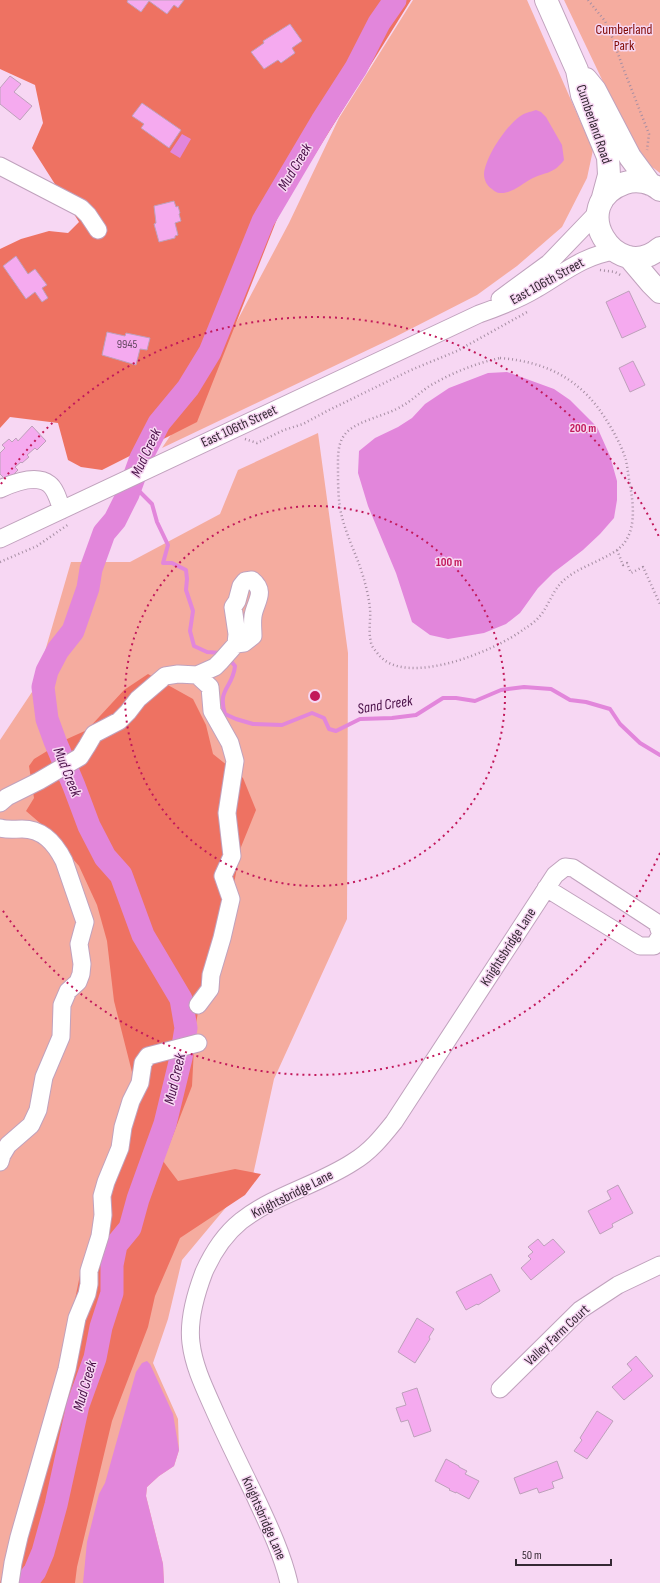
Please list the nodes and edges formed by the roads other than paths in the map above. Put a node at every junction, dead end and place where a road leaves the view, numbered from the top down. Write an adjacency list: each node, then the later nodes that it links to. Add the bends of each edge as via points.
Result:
1 (546, 0): 2 (main road, Cumberland Road)
2 (578, 70): 4 (main road, Cumberland Road, via 595,90 630,157); 5 (main road, Cumberland Road, via 582,95 608,157 609,175)
3 (0, 166): 6 (street, via 81,208)
4 (655, 187): 5 (main road, via 639,181 628,182 609,192)
5 (600, 207): 8 (main road, via 600,233 606,243); 10 (street, East 106th Street, via 550,263)
6 (98, 230)
7 (660, 248): 8 (main road, via 649,255 639,257)
8 (622, 254): 9 (main road); 10 (street, East 106th Street, via 592,256 513,302)
9 (660, 292)
10 (479, 314): 12 (street, East 106th Street, via 96,493)
11 (0, 489): 12 (street, via 28,479 49,484)
12 (66, 516): 13 (street, East 106th Street)
13 (0, 539)
14 (197, 675): 15 (street); 15 (street, via 226,655); 16 (street, via 165,676 138,699 119,721 94,734 80,757)
15 (210, 687): 21 (street, via 212,711 230,743 235,761 227,813 232,856 223,876 231,899 210,975 210,990)
16 (0, 803)
17 (0, 828): 23 (street, via 33,829 53,844 64,861 85,922 79,944 81,974 78,982 68,991 62,1005 61,1037 44,1077 38,1110 31,1125 8,1145)
18 (546, 888): 19 (street, Knightsbridge Lane, via 555,875 565,867 573,868 657,923); 20 (street, via 640,946 654,946); 27 (street, Knightsbridge Lane, via 394,1122 376,1144 354,1162 271,1202 241,1221 220,1244 201,1280 190,1331 196,1368 266,1520 285,1565)
19 (660, 932)
20 (660, 936)
21 (198, 1005)
22 (198, 1043): 26 (street, via 148,1056 143,1063 140,1083 123,1127 120,1148 102,1196 100,1236 89,1271 87,1294 77,1318 66,1369 19,1537)
23 (0, 1162)
24 (660, 1265): 25 (street, Valley Farm Court, via 618,1285 580,1310)
25 (500, 1390)
26 (10, 1583)
27 (289, 1583)

